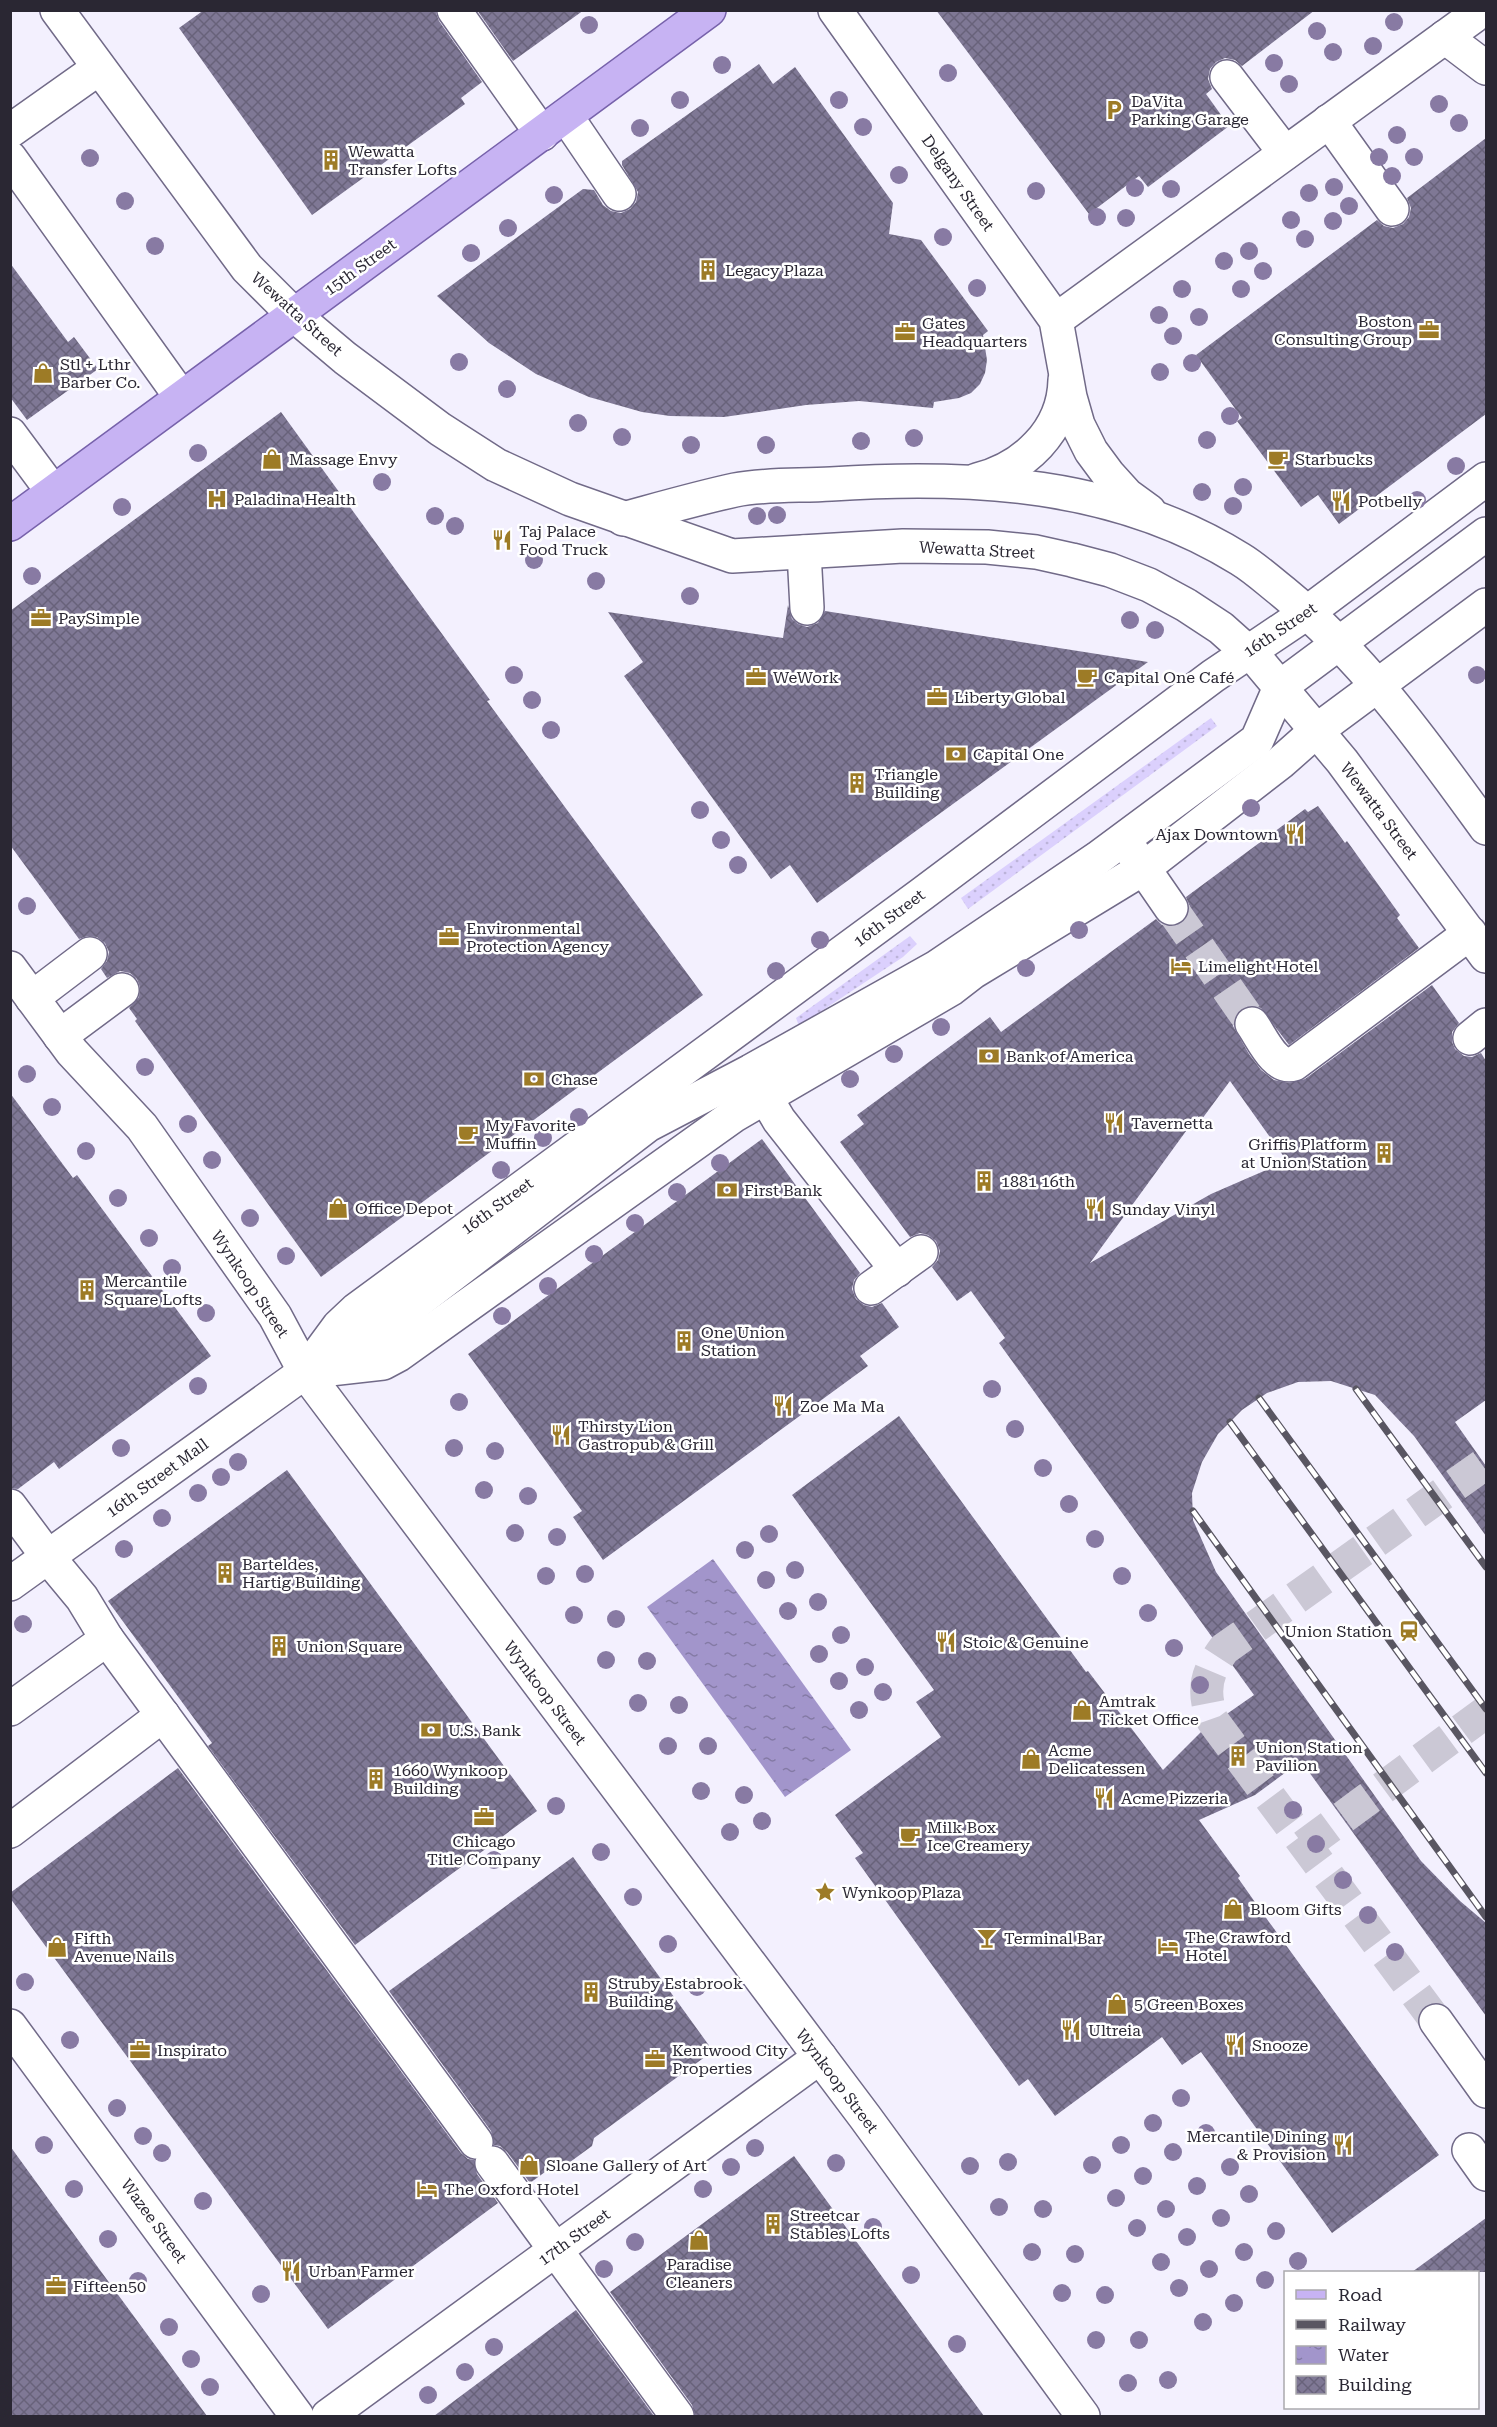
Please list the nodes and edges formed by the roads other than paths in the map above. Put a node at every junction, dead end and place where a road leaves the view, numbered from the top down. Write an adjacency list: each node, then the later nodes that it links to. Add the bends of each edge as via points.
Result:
1 (454, 10): 11 (street)
2 (709, 10): 11 (main road, 15th Street)
3 (835, 10): 18 (street, Delgany Street)
4 (71, 15): 7 (street, Wewatta Street)
5 (1474, 16): 6 (street)
6 (1445, 37): 8 (street); 10 (street)
7 (99, 68): 12 (street); 17 (street, Wewatta Street, via 247,268)
8 (1486, 68)
9 (1227, 77): 13 (street)
10 (1329, 121): 13 (street); 16 (street)
11 (554, 125): 15 (street); 17 (main road, 15th Street)
12 (10, 131)
13 (1285, 153): 18 (street)
14 (10, 158): 20 (street)
15 (619, 194)
16 (1392, 209)
17 (294, 315): 20 (main road, 15th Street); 25 (street, Wewatta Street, via 440,429 496,465)
18 (1056, 321): 19 (street, Delgany Street)
19 (1065, 363): 23 (street, Delgany Street, via 1060,410 1034,450 1016,465); 27 (street, Delgany Street, via 1070,398 1091,451 1128,495)
20 (182, 397): 24 (main road, 15th Street)
21 (10, 434): 24 (street)
22 (1486, 479): 32 (street, 16th Street)
23 (970, 482): 25 (street, via 904,479 737,489); 27 (street, via 1054,490 1118,506)
24 (53, 492): 26 (main road, 15th Street)
25 (623, 519): 29 (street, Wewatta Street, via 732,556)
26 (10, 524)
27 (1174, 526): 32 (street, via 1241,560)
28 (1486, 534): 33 (street, 16th Street)
29 (804, 552): 31 (street); 34 (street, Wewatta Street, via 903,546 987,547 1045,554 1110,570 1149,585 1221,628)
30 (1486, 605): 35 (street, 16th Street)
31 (807, 608)
32 (1308, 612): 33 (street); 34 (street, 16th Street)
33 (1339, 642): 35 (street); 36 (street, 16th Street)
34 (1248, 652): 36 (street, Wewatta Street); 51 (street, 16th Street, via 356,1310)
35 (1378, 685): 37 (street, 16th Street); 38 (street)
36 (1280, 687): 37 (street, Wewatta Street); 39 (street, 16th Street, via 1257,740)
37 (1316, 731): 40 (street, 16th Street); 42 (street, Wewatta Street)
38 (1486, 828)
39 (1123, 839): 40 (street); 49 (street, 16th Street)
40 (1144, 868): 41 (street); 49 (street, 16th Street, via 951,989)
41 (1171, 908)
42 (1478, 945): 47 (street, via 1294,1064 1278,1062)
43 (90, 954): 45 (street)
44 (10, 968): 45 (street, Wynkoop Street)
45 (32, 998): 48 (street, Wynkoop Street)
46 (128, 998): 48 (street)
47 (1252, 1024)
48 (66, 1044): 51 (street, Wynkoop Street, via 142,1127 275,1316)
49 (758, 1084): 50 (street, via 779,1120 909,1261); 51 (street, 16th Street, via 648,1125 375,1334); 51 (street, 16th Street, via 733,1116 398,1355 382,1363)
50 (871, 1288)
51 (305, 1372): 53 (street, 16th Street Mall); 61 (street, Wynkoop Street)
52 (10, 1506): 53 (street)
53 (48, 1557): 54 (street, 16th Street Mall); 55 (street, via 82,1598)
54 (10, 1584)
55 (107, 1639): 56 (street); 57 (street)
56 (10, 1709)
57 (163, 1715): 58 (street); 63 (street)
58 (10, 1831)
59 (1436, 2021): 62 (street)
60 (10, 2026): 64 (street, Wazee Street)
61 (820, 2057): 63 (street, 17th Street); 67 (street, Wynkoop Street)
62 (1486, 2091)
63 (556, 2250): 65 (street, 17th Street); 66 (street)
64 (297, 2416)
65 (328, 2416)
66 (677, 2416)
67 (1083, 2416)

